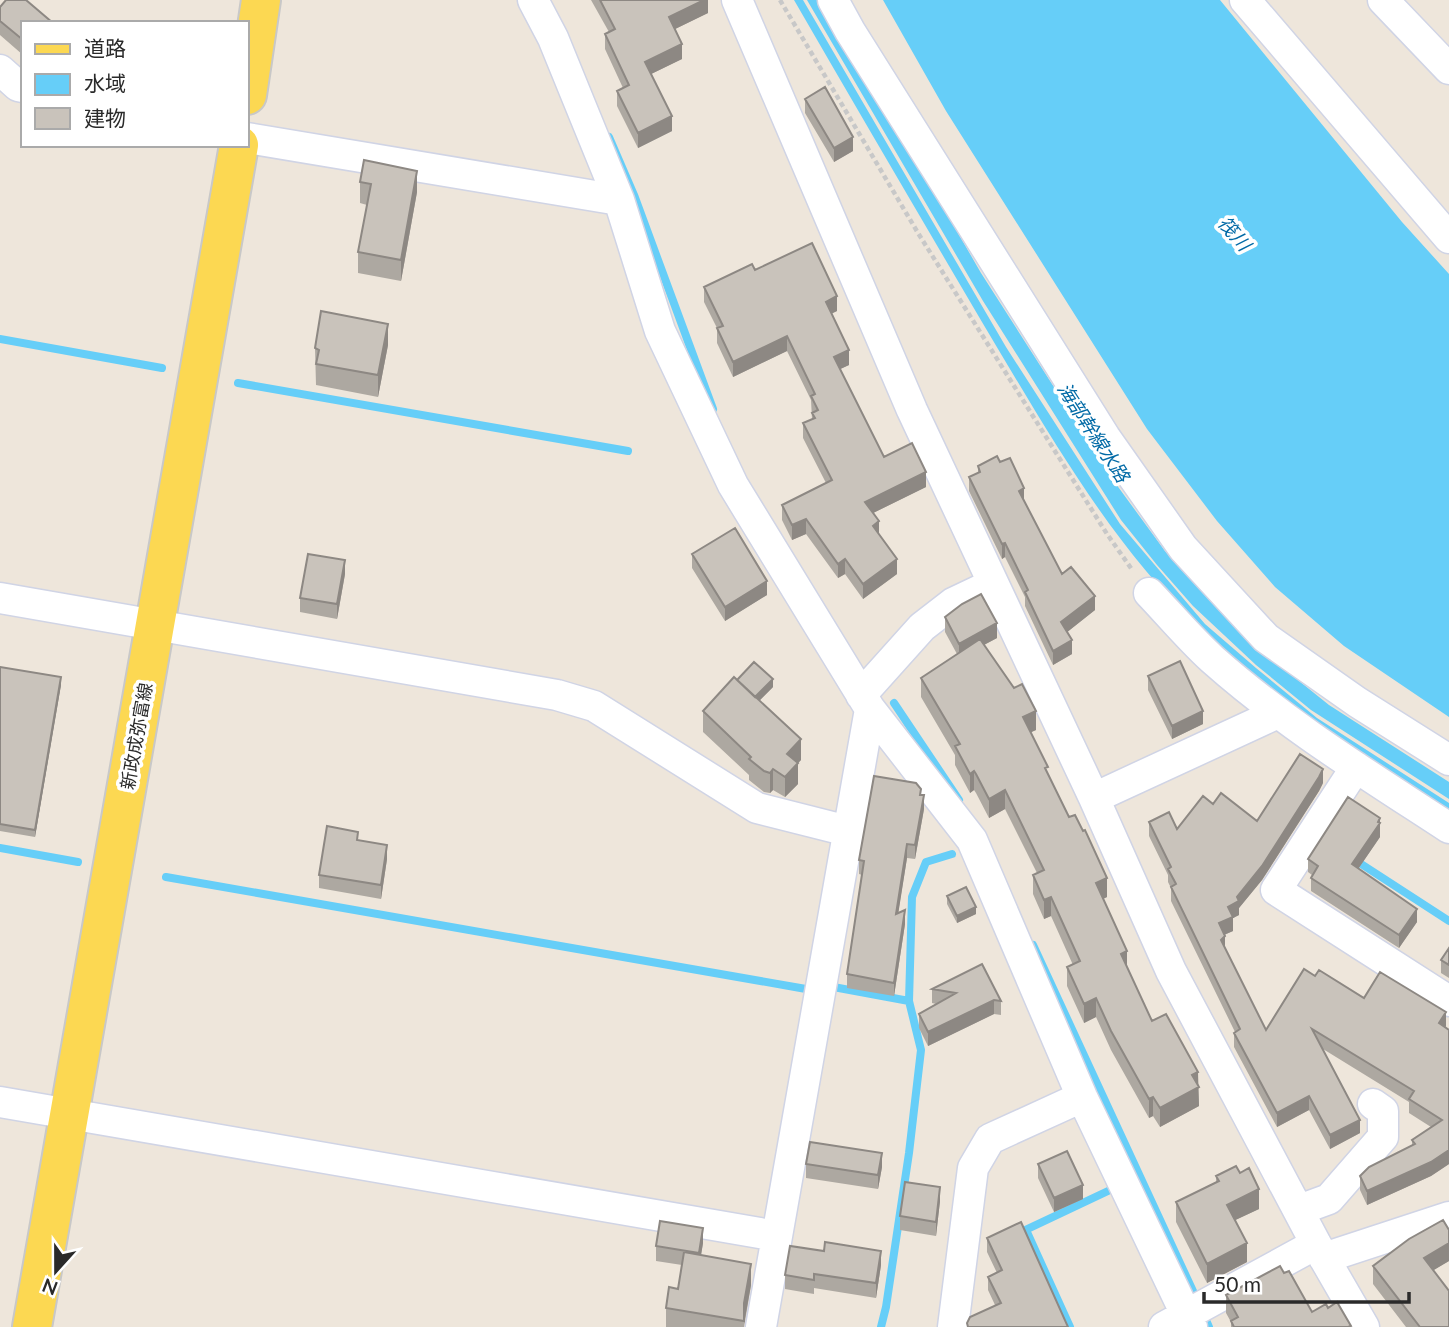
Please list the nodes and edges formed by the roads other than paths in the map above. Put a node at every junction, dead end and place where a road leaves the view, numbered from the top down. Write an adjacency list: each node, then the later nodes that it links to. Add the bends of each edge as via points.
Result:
1 (261, 0): 10 (main road)
2 (533, 0): 13 (street, via 553,38)
3 (737, 0): 15 (street, via 912,410)
4 (833, 0): 21 (street, via 1105,436 1183,548 1266,638)
5 (1245, 0): 14 (street)
6 (1383, 0): 7 (street)
7 (1449, 69)
8 (0, 70): 9 (street)
9 (21, 87)
10 (248, 88)
11 (248, 138): 13 (street)
12 (239, 147): 18 (main road, 新政成弥富線)
13 (618, 200): 19 (street, via 660,331 733,485)
14 (1449, 238)
15 (993, 584): 19 (street, via 953,603 922,627); 23 (street)
16 (1149, 593): 20 (street, via 1211,658)
17 (0, 598): 18 (street)
18 (155, 624): 25 (street, via 557,695 594,706 757,808); 30 (main road, 新政成弥富線)
19 (865, 702): 25 (street); 27 (street, via 972,840)
20 (1278, 713): 22 (street); 23 (street)
21 (1449, 760)
22 (1356, 767): 24 (street); 26 (street, via 1276,890)
23 (1094, 798): 31 (street, via 1171,971)
24 (1449, 828)
25 (848, 831): 33 (street)
26 (1449, 1001)
27 (1082, 1097): 35 (street); 38 (street, via 990,1139 981,1152 973,1168)
28 (0, 1102): 30 (street)
29 (1373, 1104): 31 (street, via 1383,1111 1383,1137 1329,1199)
30 (70, 1115): 33 (street); 36 (main road, 新政成弥富線)
31 (1298, 1210): 34 (street)
32 (1449, 1217): 34 (street)
33 (776, 1236): 37 (street)
34 (1320, 1251): 35 (street); 39 (street)
35 (1189, 1317)
36 (32, 1327)
37 (761, 1327)
38 (953, 1327)
39 (1364, 1327)

